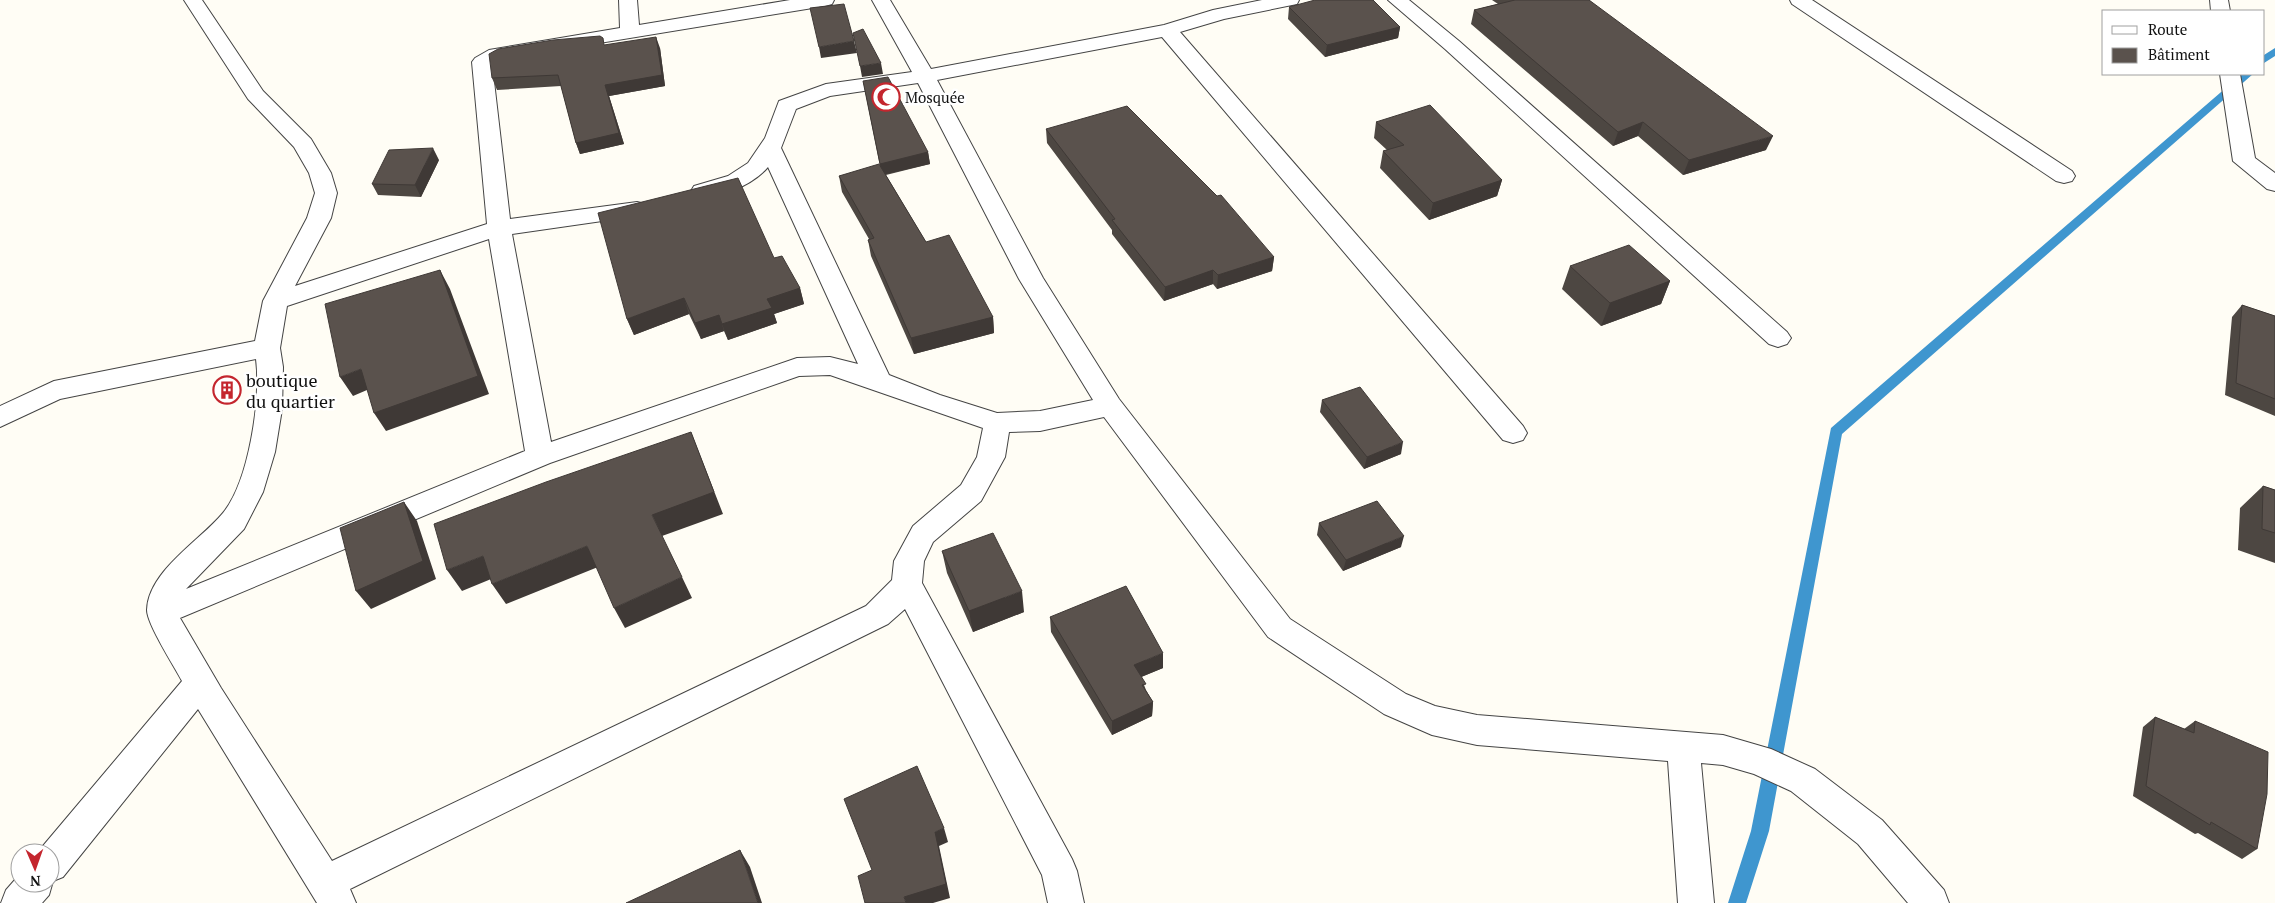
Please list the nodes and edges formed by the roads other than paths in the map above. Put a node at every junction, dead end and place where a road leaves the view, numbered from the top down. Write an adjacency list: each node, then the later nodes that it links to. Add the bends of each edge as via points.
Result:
1 (193, 0): 16 (street, via 255,95 303,144 320,173 326,193 319,218)
2 (628, 0): 9 (street)
3 (825, 0): 9 (street)
4 (881, 0): 11 (street)
5 (1290, 0): 8 (street, via 1220,14)
6 (1397, 0): 17 (street, via 1452,45)
7 (1799, 0): 13 (street)
8 (1167, 30): 11 (street); 23 (street)
9 (630, 32): 15 (street, via 496,54 482,62)
10 (2230, 75): 14 (street, via 2244,161)
11 (925, 76): 12 (street, via 826,90 786,105 781,129); 20 (street, via 1031,279)
12 (771, 149): 15 (street, via 752,171 738,180 634,210); 19 (street)
13 (2064, 176)
14 (2275, 184)
15 (499, 228): 16 (street); 24 (street)
16 (274, 301): 18 (street)
17 (1778, 338)
18 (267, 348): 21 (street, via 54,391); 26 (street, via 271,366 270,402 260,459 241,511 181,573 164,597)
19 (878, 380): 22 (street, via 931,402); 24 (street, via 830,366 797,367)
20 (1110, 406): 22 (street, via 1040,421); 28 (street, via 1278,628 1395,704 1432,720 1477,730)
21 (0, 418)
22 (997, 423): 25 (street, via 991,457 975,486 923,534 909,561)
23 (1513, 433)
24 (540, 456): 26 (street)
25 (907, 584): 31 (street, via 877,615); 33 (street, via 1058,871)
26 (162, 612): 27 (street)
27 (200, 683): 29 (street); 31 (street)
28 (1683, 746): 34 (street); 35 (street, via 1723,750 1759,760 1803,780 1870,832)
29 (60, 853)
30 (28, 893): 32 (street)
31 (332, 893)
32 (19, 903)
33 (1066, 903)
34 (1696, 903)
35 (1931, 903)

